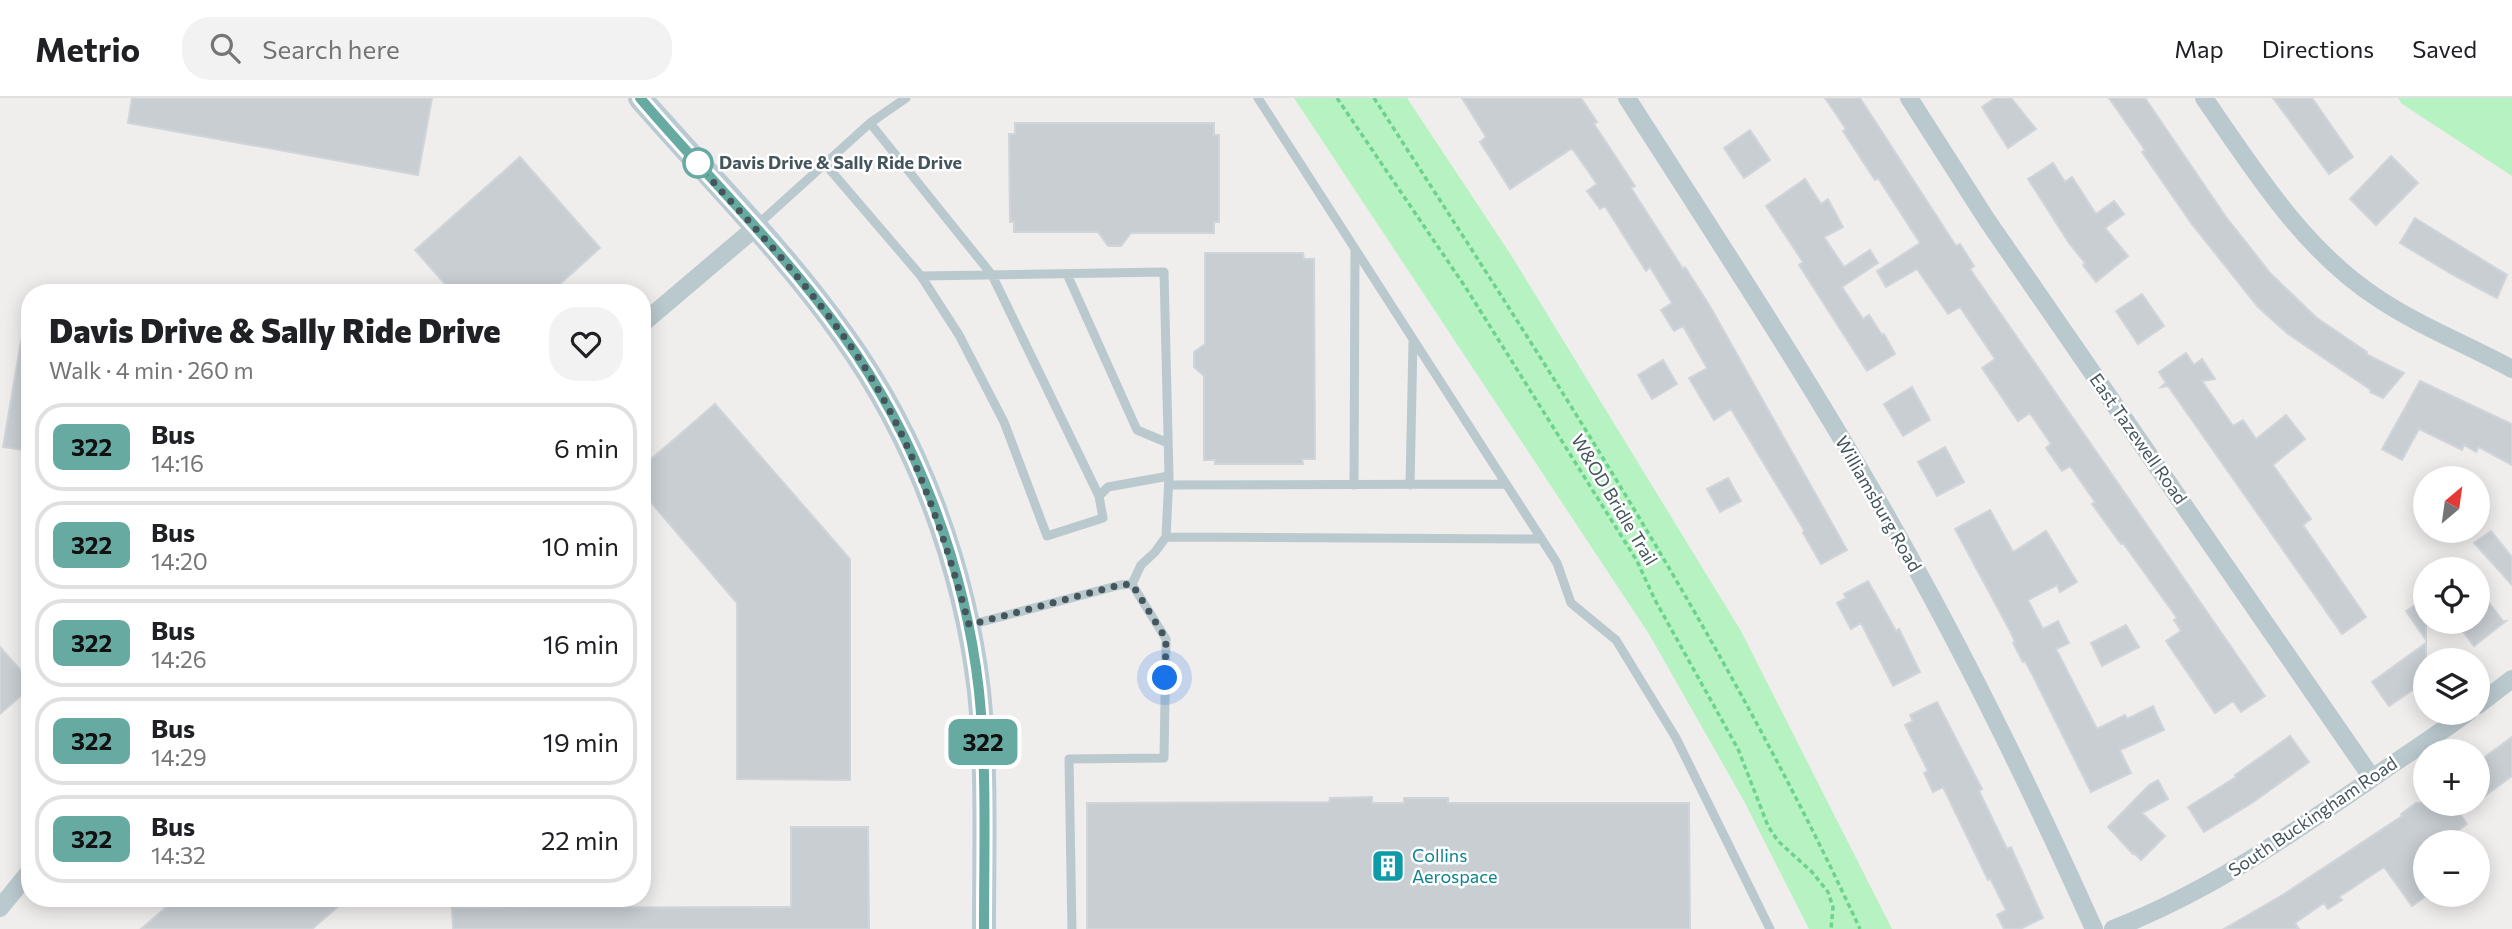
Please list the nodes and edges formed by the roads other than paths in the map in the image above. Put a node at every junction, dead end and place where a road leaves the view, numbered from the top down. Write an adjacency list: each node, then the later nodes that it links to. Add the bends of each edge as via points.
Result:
1 (640, 98): 9 (street)
2 (906, 98): 7 (lane)
3 (1258, 98): 10 (lane)
4 (1627, 98): 36 (street, Williamsburg Road, via 1803,374 1908,554 2018,764)
5 (1909, 98): 30 (street, East Tazewell Road, via 1987,220)
6 (2204, 98): 16 (street, via 2256,173 2332,263 2379,300)
7 (870, 123): 8 (lane); 12 (lane)
8 (826, 165): 9 (lane); 13 (lane)
9 (755, 228): 14 (street); 26 (street, via 843,335 897,424 936,514)
10 (1355, 249): 15 (lane); 20 (lane)
11 (1067, 274): 12 (lane); 17 (lane, via 1138,430); 17 (lane, via 1164,272)
12 (992, 275): 13 (lane); 22 (lane)
13 (921, 276): 22 (lane, via 959,335 1004,422 1047,536 1103,518)
14 (651, 316)
15 (1413, 340): 19 (lane); 21 (lane)
16 (2512, 369)
17 (1168, 443): 18 (lane)
18 (1169, 481): 20 (lane); 22 (lane, via 1108,487); 23 (lane)
19 (1506, 484): 21 (lane); 24 (lane)
20 (1354, 485): 21 (lane)
21 (1410, 485)
22 (1099, 496)
23 (1166, 537): 24 (lane); 25 (lane, via 1141,565)
24 (1541, 539): 35 (lane, via 1557,564 1571,603 1616,640 1676,738)
25 (1132, 584): 26 (lane); 34 (lane, via 1166,639 1164,758 1069,759)
26 (969, 625): 33 (street, via 983,739)
27 (2512, 679): 28 (street)
28 (2490, 696)
29 (2449, 725): 30 (street, South Buckingham Road)
30 (2372, 778): 37 (street, South Buckingham Road, via 2233,872)
31 (21, 882): 32 (street)
32 (0, 908)
33 (984, 929)
34 (1072, 929)
35 (1770, 929)
36 (2094, 929)
37 (2113, 929)

